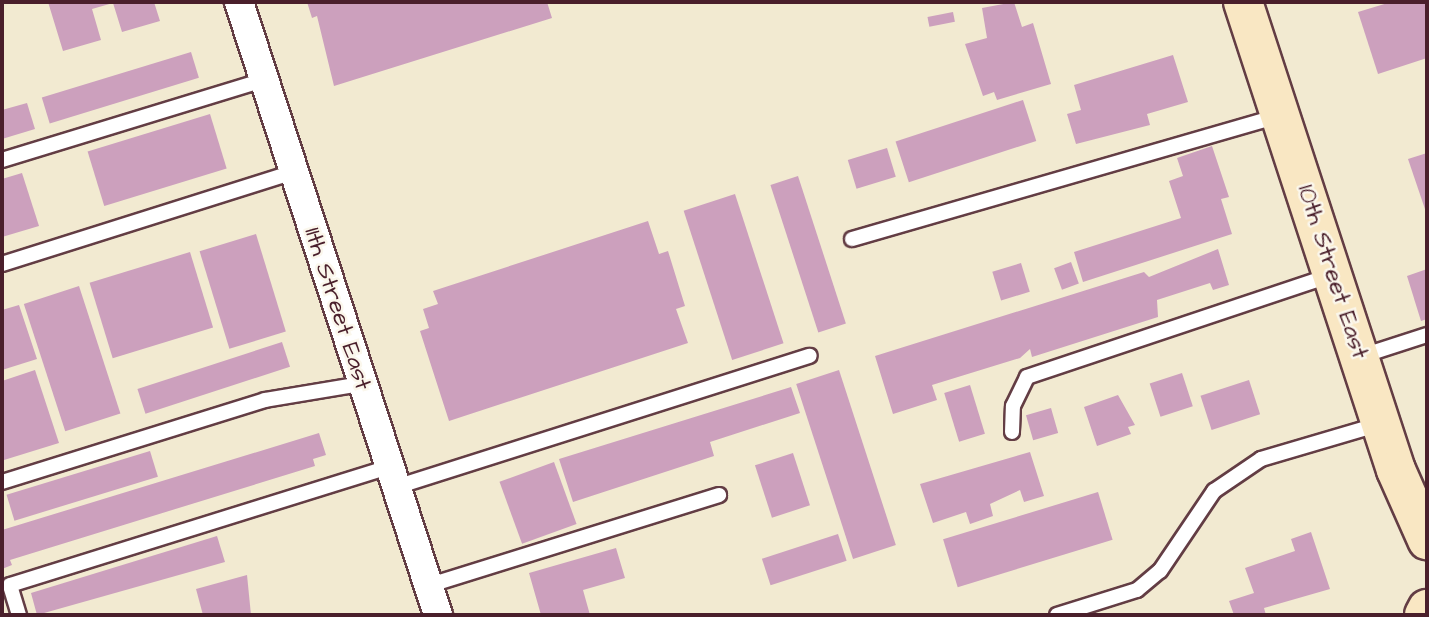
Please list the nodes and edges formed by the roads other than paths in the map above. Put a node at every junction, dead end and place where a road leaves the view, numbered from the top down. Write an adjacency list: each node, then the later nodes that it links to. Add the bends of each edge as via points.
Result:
1 (239, 2): 3 (street, 11th Street East)
2 (1243, 2): 4 (main road, 10th Street East)
3 (264, 80): 5 (lane); 6 (street, 11th Street East)
4 (1280, 116): 7 (lane); 9 (main road, 10th Street East)
5 (2, 160)
6 (293, 172): 8 (lane); 13 (street, 11th Street East)
7 (852, 239)
8 (2, 264)
9 (1332, 275): 12 (main road, 10th Street East); 15 (lane, via 1027,377 1013,406)
10 (1427, 335): 12 (lane)
11 (810, 356): 16 (lane)
12 (1360, 357): 14 (main road, 10th Street East)
13 (361, 384): 16 (street, 11th Street East); 17 (lane, via 265,400)
14 (1381, 424): 19 (main road, 10th Street East); 24 (lane, via 1261,459 1214,491 1160,571 1138,590)
15 (1012, 432)
16 (392, 477): 20 (street, 11th Street East); 22 (lane, via 10,585)
17 (2, 482)
18 (719, 495): 20 (lane)
19 (1427, 540)
20 (427, 586): 23 (street, 11th Street East)
21 (1427, 609): 25 (main road)
22 (19, 615)
23 (438, 615)
24 (1057, 615)
25 (1424, 615)

